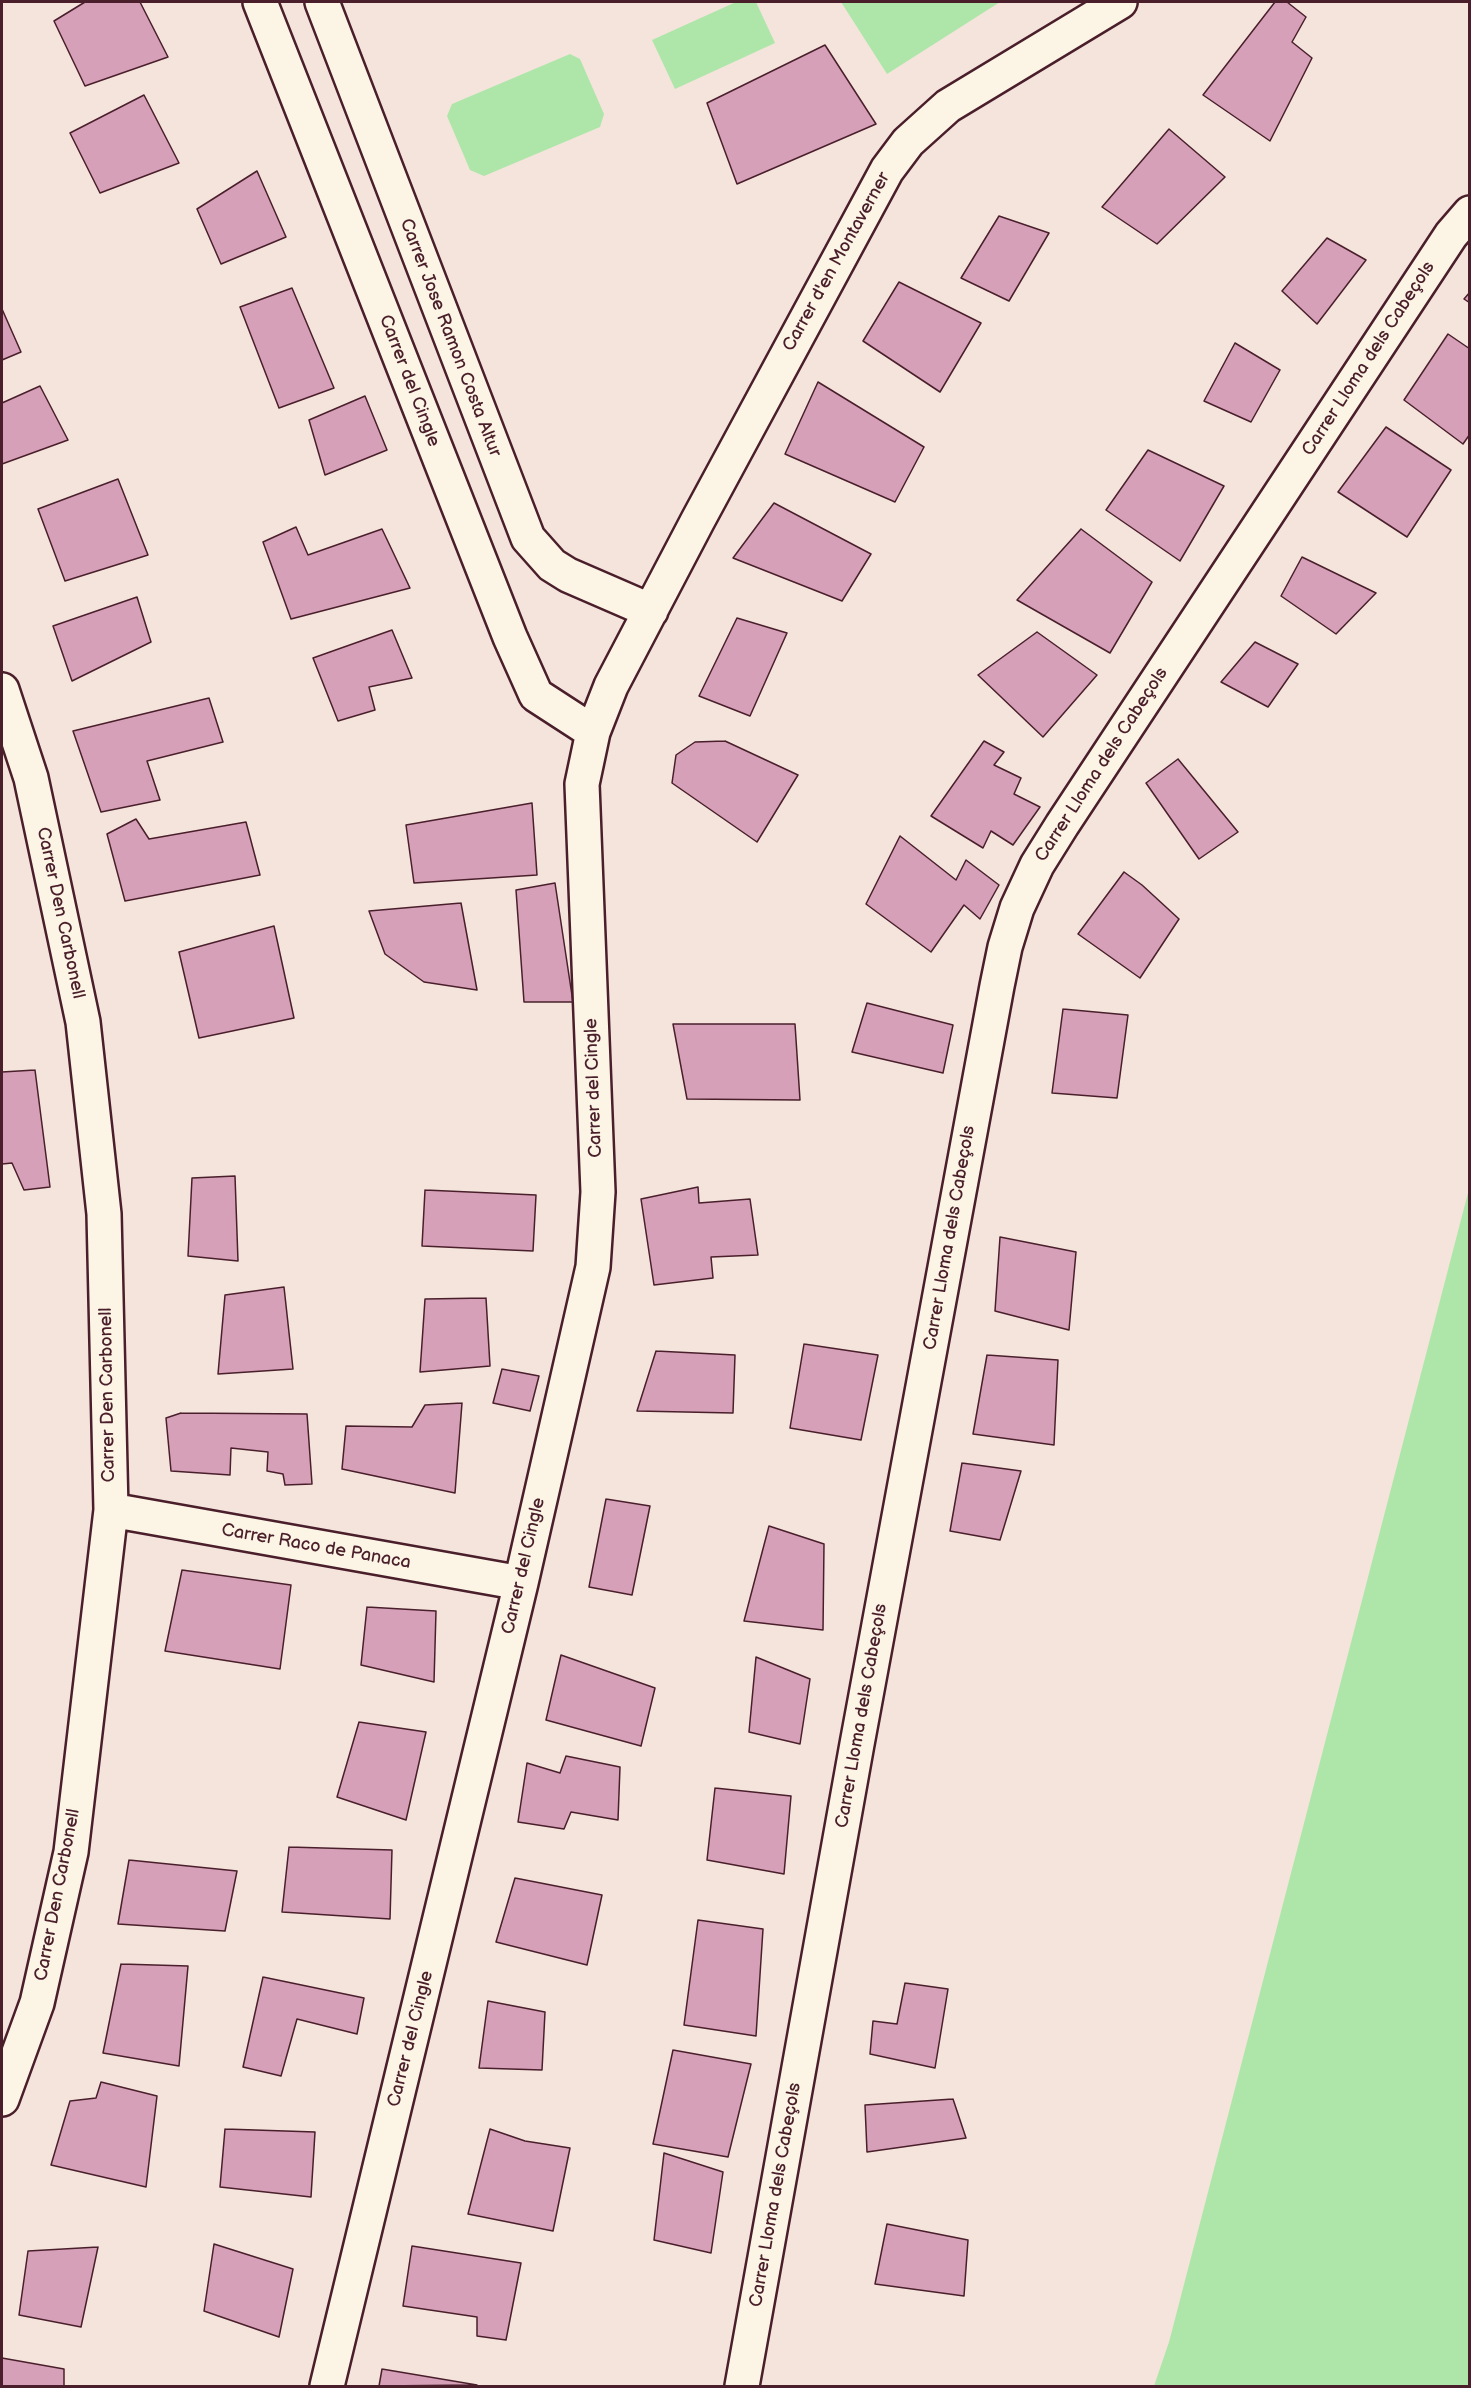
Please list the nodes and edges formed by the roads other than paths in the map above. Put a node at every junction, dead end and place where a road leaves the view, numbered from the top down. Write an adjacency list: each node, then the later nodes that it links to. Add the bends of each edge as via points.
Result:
1 (260, 2): 8 (street, Carrer del Cingle, via 536,695)
2 (322, 2): 6 (street, Carrer Jose Ramon Costa Altur, via 528,538 568,575)
3 (1120, 2): 4 (street, Carrer d'en Montaverner)
4 (1087, 10): 6 (street, Carrer d'en Montaverner, via 948,106 908,142 894,161 870,199)
5 (1470, 213): 13 (street, Carrer Lloma dels Cabeçols, via 1451,235 1062,825 1017,908 997,986)
6 (651, 611): 8 (street, Carrer del Cingle, via 611,686)
7 (2, 690): 9 (street, Carrer Den Carbonell, via 31,778 83,1022 104,1214)
8 (593, 732): 10 (street, Carrer del Cingle, via 582,783 598,1192 593,1266)
9 (111, 1510): 10 (street, Carrer Raco de Panaca); 11 (street, Carrer Den Carbonell, via 71,1851 37,2003)
10 (521, 1583): 12 (street, Carrer del Cingle)
11 (2, 2099)
12 (327, 2386)
13 (742, 2386)

